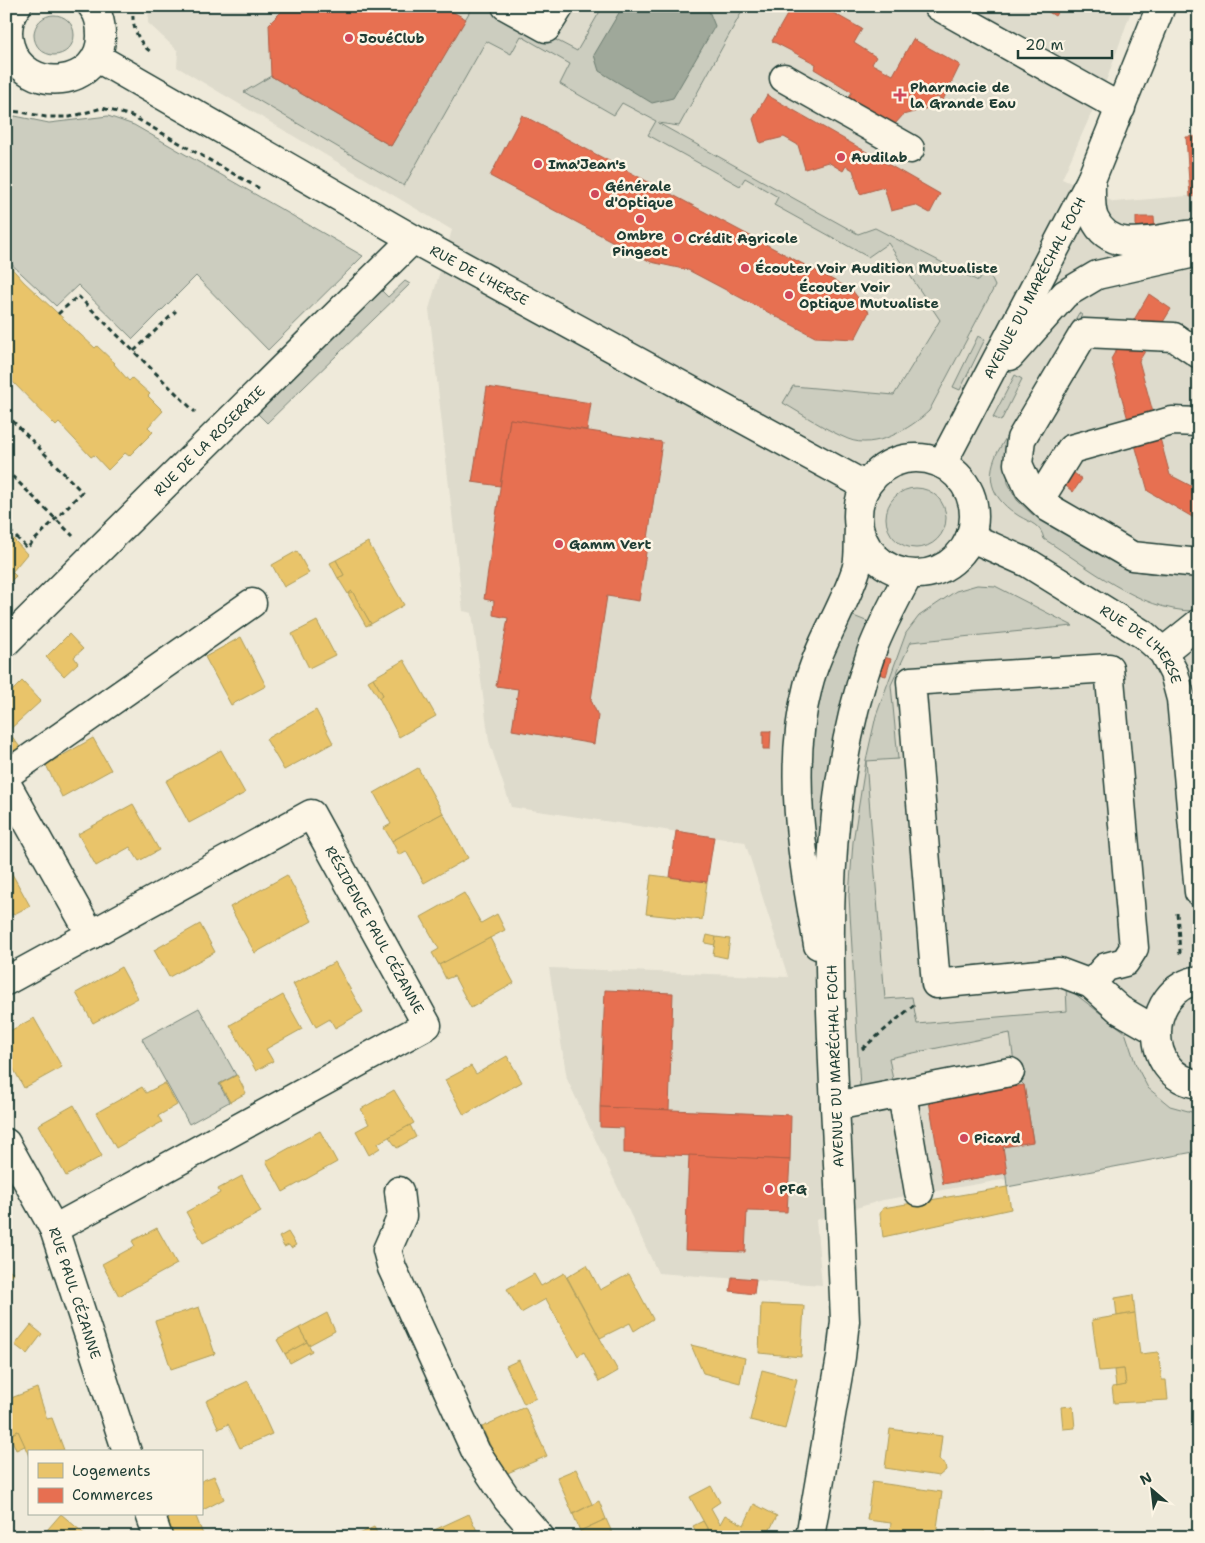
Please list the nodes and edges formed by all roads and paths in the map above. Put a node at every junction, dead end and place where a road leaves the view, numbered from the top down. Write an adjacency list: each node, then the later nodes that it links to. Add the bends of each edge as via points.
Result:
1 (92, 6): 7 (street, via 101,26 101,42)
2 (506, 6): 3 (street, via 546,28)
3 (560, 6)
4 (938, 6): 10 (street)
5 (1161, 6): 10 (street, AVENUE DU MARÉCHAL FOCH)
6 (13, 8): 8 (street, via 8,24)
7 (96, 57): 8 (street, via 74,77 60,81); 16 (street, RUE DE L'HERSE)
8 (13, 72)
9 (784, 78): 12 (street)
10 (1121, 108): 13 (street, AVENUE DU MARÉCHAL FOCH)
11 (6, 111): 14 (path, via 46,117 70,116 102,108 132,116)
12 (910, 149)
13 (1090, 180): 15 (street, via 1093,217 1102,232 1119,242); 22 (street, AVENUE DU MARÉCHAL FOCH)
14 (270, 194)
15 (1199, 234)
16 (413, 240): 25 (street, RUE DE LA ROSERAIE); 28 (street, RUE DE L'HERSE)
17 (1199, 252): 22 (street, via 1097,275 1065,294)
18 (176, 311): 20 (path)
19 (58, 314): 20 (path, via 78,296)
20 (134, 351): 25 (path)
21 (1199, 354): 29 (street, via 1174,337 1084,333 1021,439 1018,464 1029,489)
22 (981, 389): 26 (street, AVENUE DU MARÉCHAL FOCH)
23 (6, 414): 30 (path, via 82,492)
24 (1199, 422): 29 (street, via 1172,421 1071,449)
25 (217, 434): 39 (street, RUE DE LA ROSERAIE)
26 (942, 464): 28 (street, via 908,459 892,464); 34 (street, via 966,488 972,503 974,520)
27 (6, 470): 30 (path)
28 (866, 486): 33 (street, via 857,514)
29 (1040, 499): 35 (street, via 1086,531 1132,556)
30 (55, 519): 31 (path, via 27,548); 32 (path)
31 (6, 527)
32 (63, 527)
33 (859, 529): 36 (street, via 863,542 882,564); 49 (street, via 857,568 822,645 808,685 800,725 798,820)
34 (970, 537): 36 (street, via 946,566 928,573); 40 (street, RUE DE L'HERSE, via 1028,563 1144,635)
35 (1199, 563)
36 (909, 574): 49 (street, AVENUE DU MARÉCHAL FOCH, via 871,654 839,790 831,881)
37 (252, 603): 41 (street)
38 (1199, 623): 40 (street)
39 (6, 642)
40 (1162, 652): 43 (street, RUE DE L'HERSE, via 1174,673 1181,699)
41 (6, 775)
42 (6, 783): 44 (street)
43 (1199, 892)
44 (91, 935): 46 (street, RÉSIDENCE PAUL CÉZANNE); 59 (street, RÉSIDENCE PAUL CÉZANNE, via 311,814 427,1025)
45 (1199, 980): 50 (street, via 1177,989 1166,1000 1158,1014)
46 (6, 982)
47 (936, 984): 48 (street, via 1059,972); 48 (street, via 911,681 1109,668 1134,948 1125,962 1106,967); 51 (path)
48 (1091, 984): 50 (street, via 1120,1010)
49 (830, 1005): 55 (street, AVENUE DU MARÉCHAL FOCH)
50 (1155, 1030): 53 (street, via 1157,1047 1165,1062 1178,1075)
51 (856, 1054)
52 (1010, 1072): 54 (street)
53 (1199, 1084)
54 (902, 1094): 55 (street); 58 (street)
55 (835, 1106): 64 (street, AVENUE DU MARÉCHAL FOCH, via 845,1321)
56 (6, 1143): 59 (street, RUE PAUL CÉZANNE)
57 (399, 1191): 63 (street, via 402,1216 387,1250 392,1268 476,1452 507,1498)
58 (920, 1192)
59 (54, 1228): 60 (street, RUE PAUL CÉZANNE)
60 (126, 1450)
61 (151, 1516): 62 (street)
62 (158, 1537)
63 (540, 1537)
64 (810, 1537)

